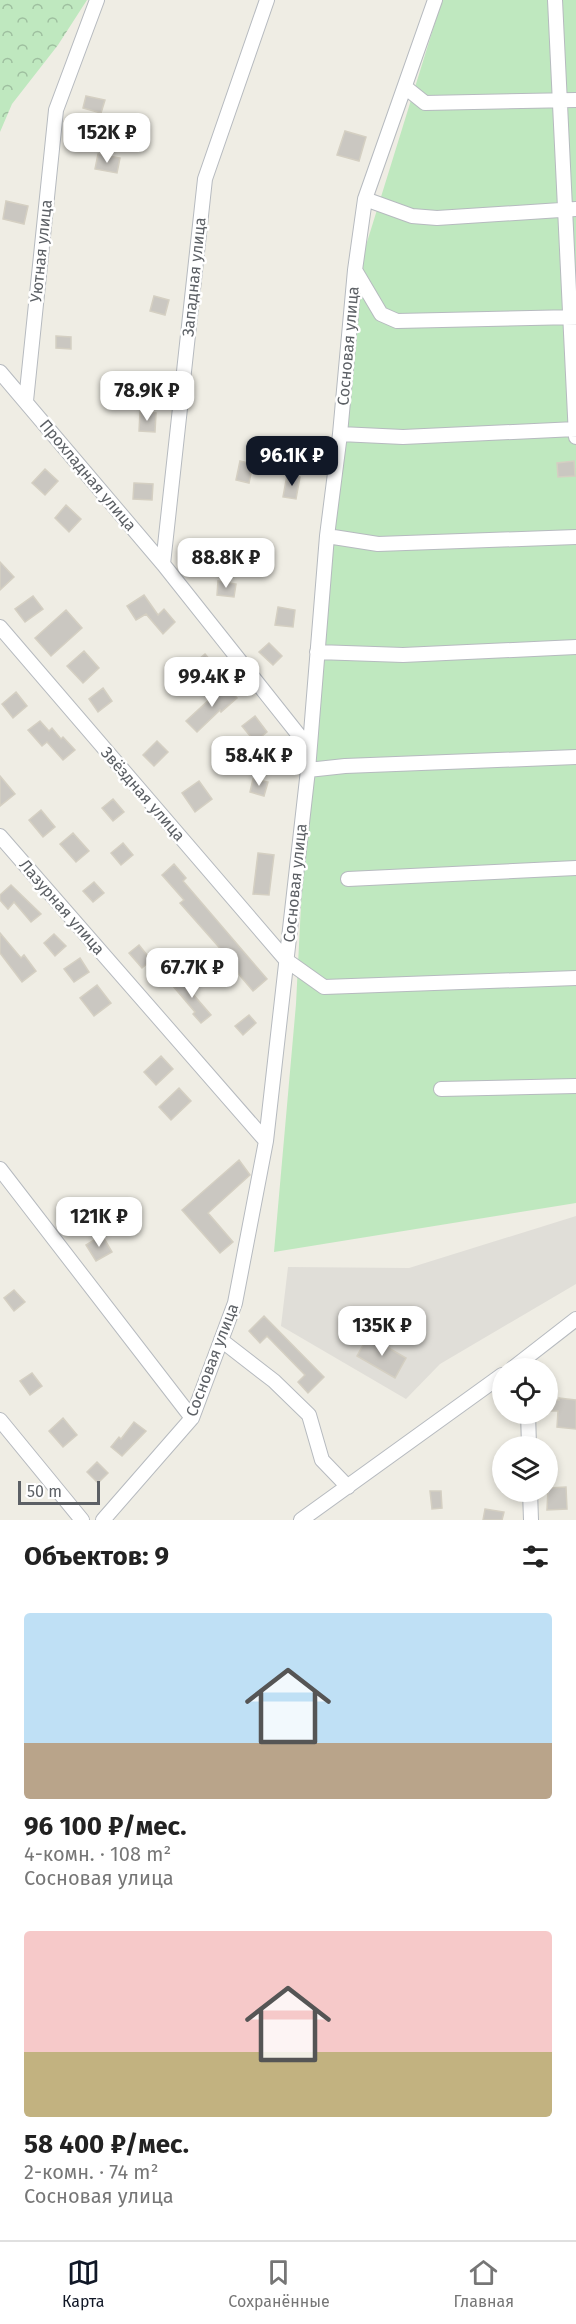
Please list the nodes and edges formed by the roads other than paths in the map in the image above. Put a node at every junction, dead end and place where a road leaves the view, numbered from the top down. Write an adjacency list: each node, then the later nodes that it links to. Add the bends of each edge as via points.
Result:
1 (97, 0): 13 (street, Уютная улица, via 56,110)
2 (267, 0): 19 (street, Западная улица, via 205,179)
3 (435, 0): 5 (street, Сосновая улица)
4 (555, 0): 6 (street)
5 (405, 87): 6 (street, via 425,102); 8 (street, Сосновая улица)
6 (559, 100): 7 (street); 9 (street)
7 (576, 100)
8 (365, 199): 9 (street, via 412,216 437,218); 10 (street, Сосновая улица)
9 (570, 209): 11 (street)
10 (355, 270): 11 (street, via 381,314 397,321); 15 (street, Сосновая улица)
11 (573, 317): 14 (street)
12 (0, 372): 13 (street, Прохладная улица)
13 (26, 401): 19 (street, Прохладная улица)
14 (576, 429): 15 (street, via 403,437); 16 (street)
15 (340, 434): 17 (street, Сосновая улица)
16 (576, 437)
17 (327, 536): 18 (street, via 378,544); 22 (street, Сосновая улица)
18 (576, 537)
19 (163, 564): 23 (street, Прохладная улица)
20 (0, 627): 29 (street, Звёздная улица)
21 (576, 647): 22 (street, via 403,655)
22 (317, 652): 23 (street, Сосновая улица)
23 (309, 748): 25 (street, Сосновая улица)
24 (576, 757): 25 (street)
25 (308, 770): 29 (street, Сосновая улица)
26 (0, 836): 33 (street, Лазурная улица)
27 (576, 868): 28 (street)
28 (348, 879)
29 (286, 960): 30 (street, Звёздная улица, via 324,987); 33 (street, Сосновая улица)
30 (576, 978)
31 (576, 1086): 32 (street)
32 (441, 1089)
33 (266, 1141): 36 (street, Сосновая улица, via 235,1302)
34 (0, 1168): 39 (street)
35 (576, 1319): 37 (street)
36 (221, 1340): 39 (street, Сосновая улица); 41 (street, via 274,1381 309,1415 322,1460)
37 (532, 1358)
38 (492, 1382): 41 (street)
39 (192, 1418): 44 (street, Сосновая улица)
40 (0, 1420): 43 (street)
41 (348, 1487): 45 (street)
42 (530, 1502): 46 (street)
43 (82, 1520)
44 (103, 1520)
45 (302, 1520)
46 (531, 1520)

